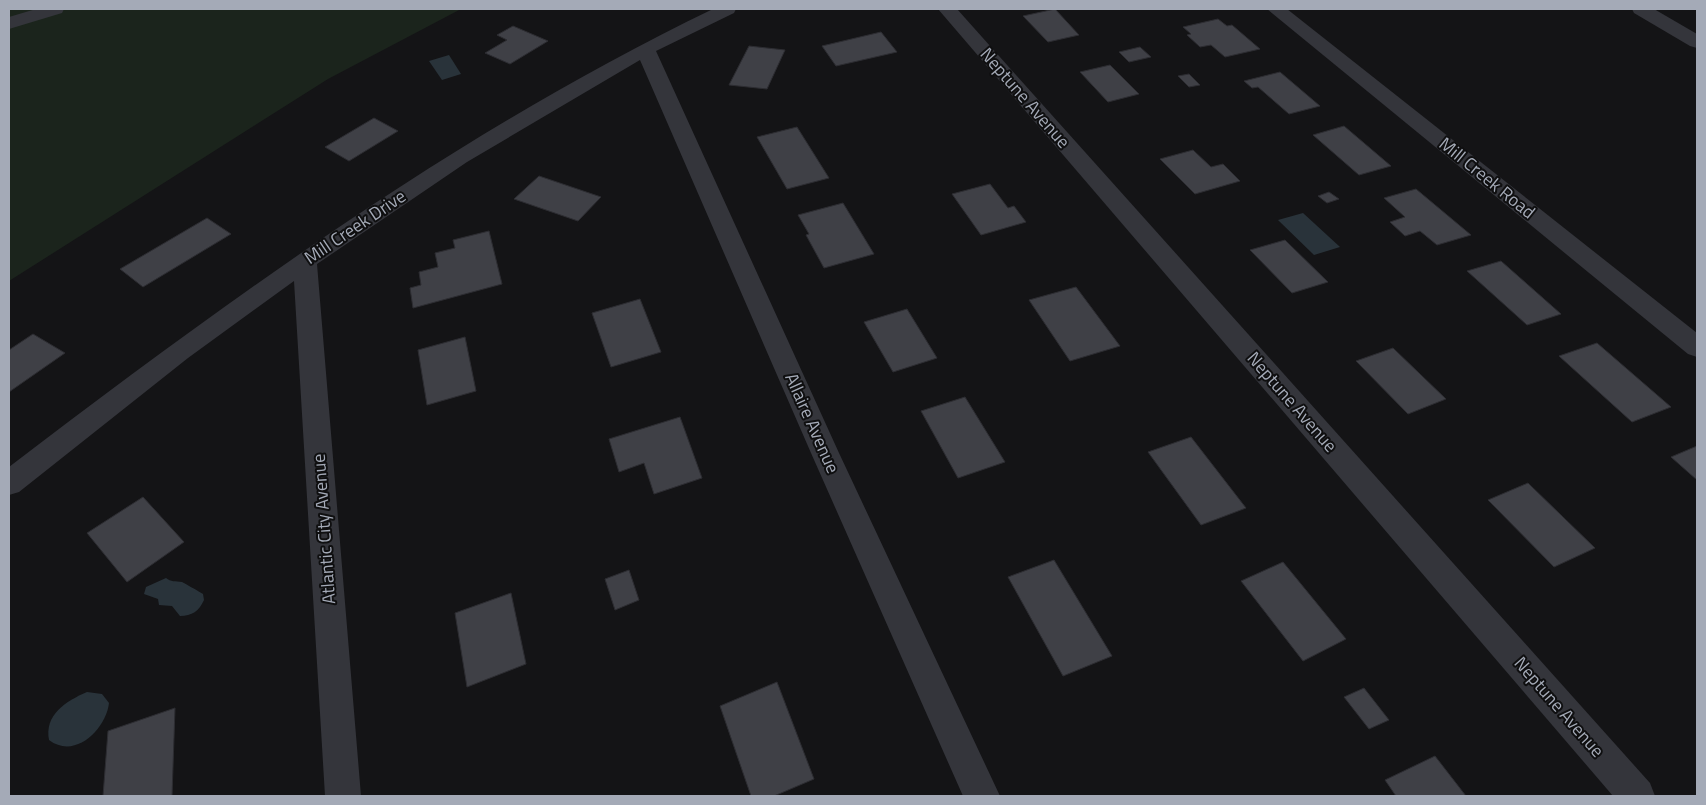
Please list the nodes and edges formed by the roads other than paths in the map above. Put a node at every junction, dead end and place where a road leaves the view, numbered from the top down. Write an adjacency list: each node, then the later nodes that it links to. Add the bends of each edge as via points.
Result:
1 (55, 9): 6 (street)
2 (727, 9): 8 (street, Mill Creek Drive)
3 (947, 9): 14 (street, Neptune Avenue)
4 (1276, 9): 10 (street, Mill Creek Road)
5 (1641, 9): 7 (street)
6 (9, 23)
7 (1697, 42)
8 (645, 49): 9 (street, Mill Creek Drive, via 459,157); 13 (street, Allaire Avenue)
9 (305, 261): 11 (street, Mill Creek Drive, via 179,350); 12 (street, Atlantic City Avenue)
10 (1697, 347)
11 (9, 483)
12 (343, 796)
13 (982, 796)
14 (1637, 796)

